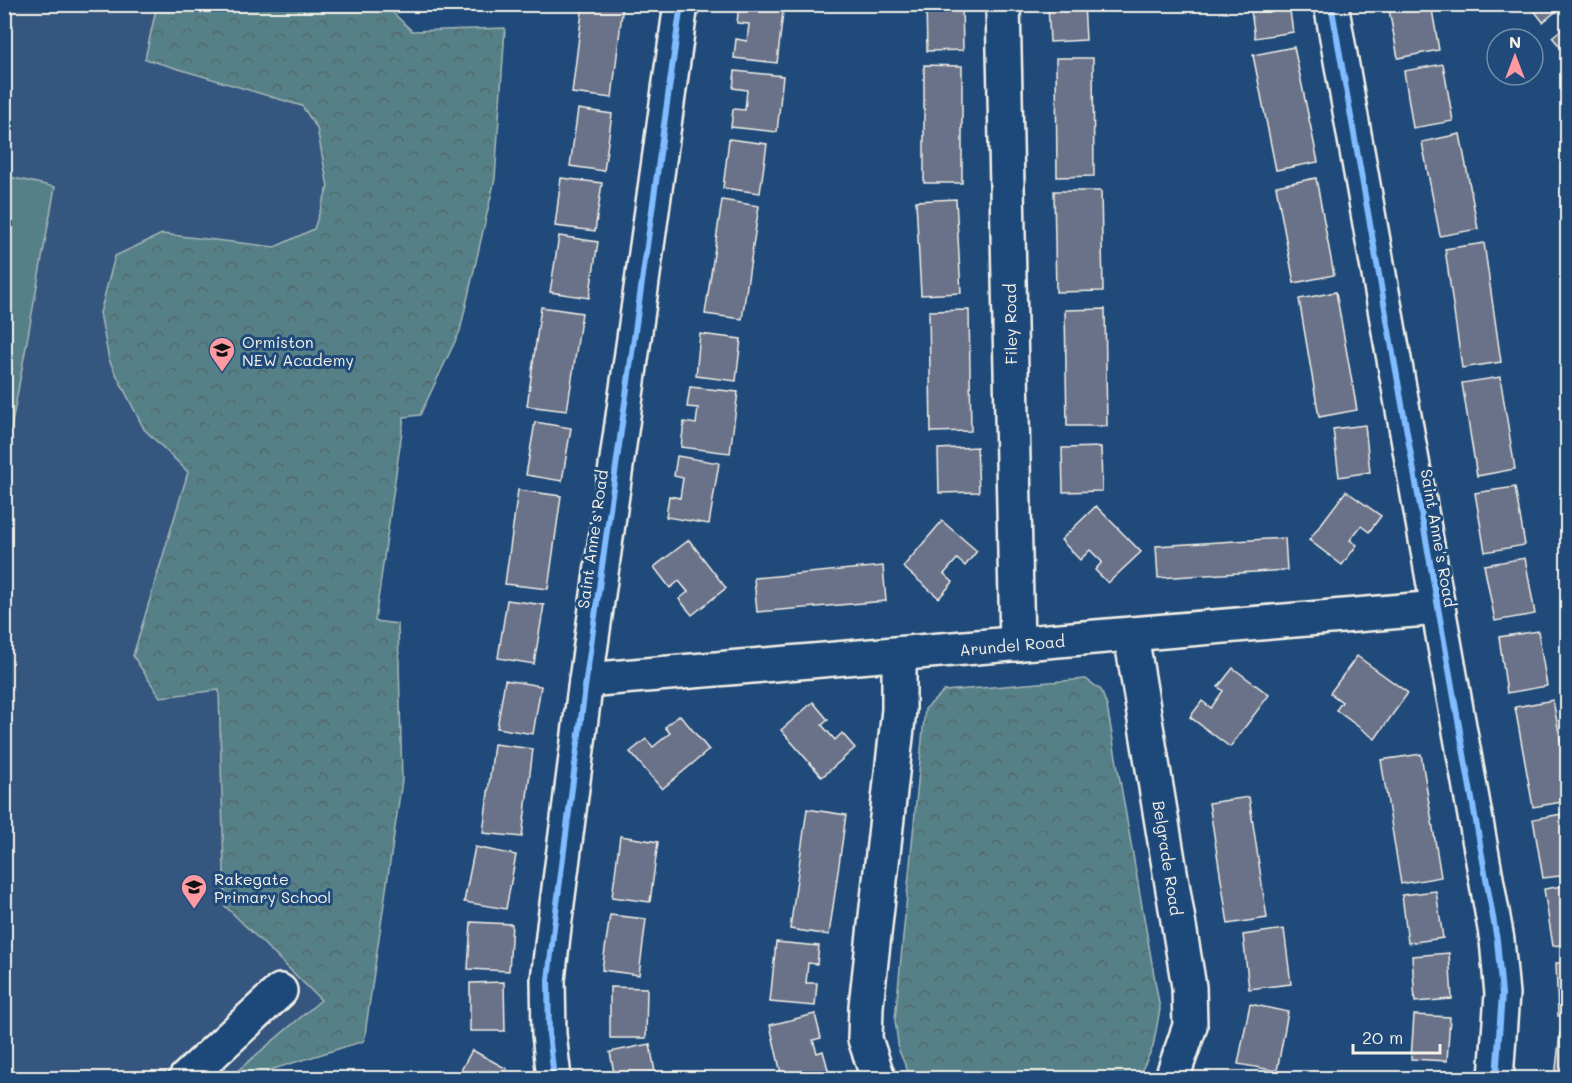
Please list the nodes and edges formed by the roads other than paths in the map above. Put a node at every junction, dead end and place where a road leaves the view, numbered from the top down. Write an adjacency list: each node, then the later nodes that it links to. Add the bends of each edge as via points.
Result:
1 (681, 4): 8 (street, Saint Anne's Road)
2 (1003, 4): 6 (street, Filey Road)
3 (1331, 4): 4 (street, Saint Anne's Road)
4 (1438, 608): 5 (street, Arundel Road); 14 (street, Saint Anne's Road, via 1497,940 1502,994)
5 (1131, 635): 6 (street, Arundel Road); 13 (street, Belgrade Road, via 1189,987 1190,1026)
6 (1017, 644): 7 (street, Arundel Road)
7 (899, 654): 8 (street, Arundel Road); 12 (street, via 898,710 866,1006 865,1039)
8 (586, 680): 11 (street, Saint Anne's Road, via 548,980)
9 (280, 991): 10 (street)
10 (186, 1078)
11 (554, 1078)
12 (878, 1078)
13 (1172, 1078)
14 (1496, 1078)

